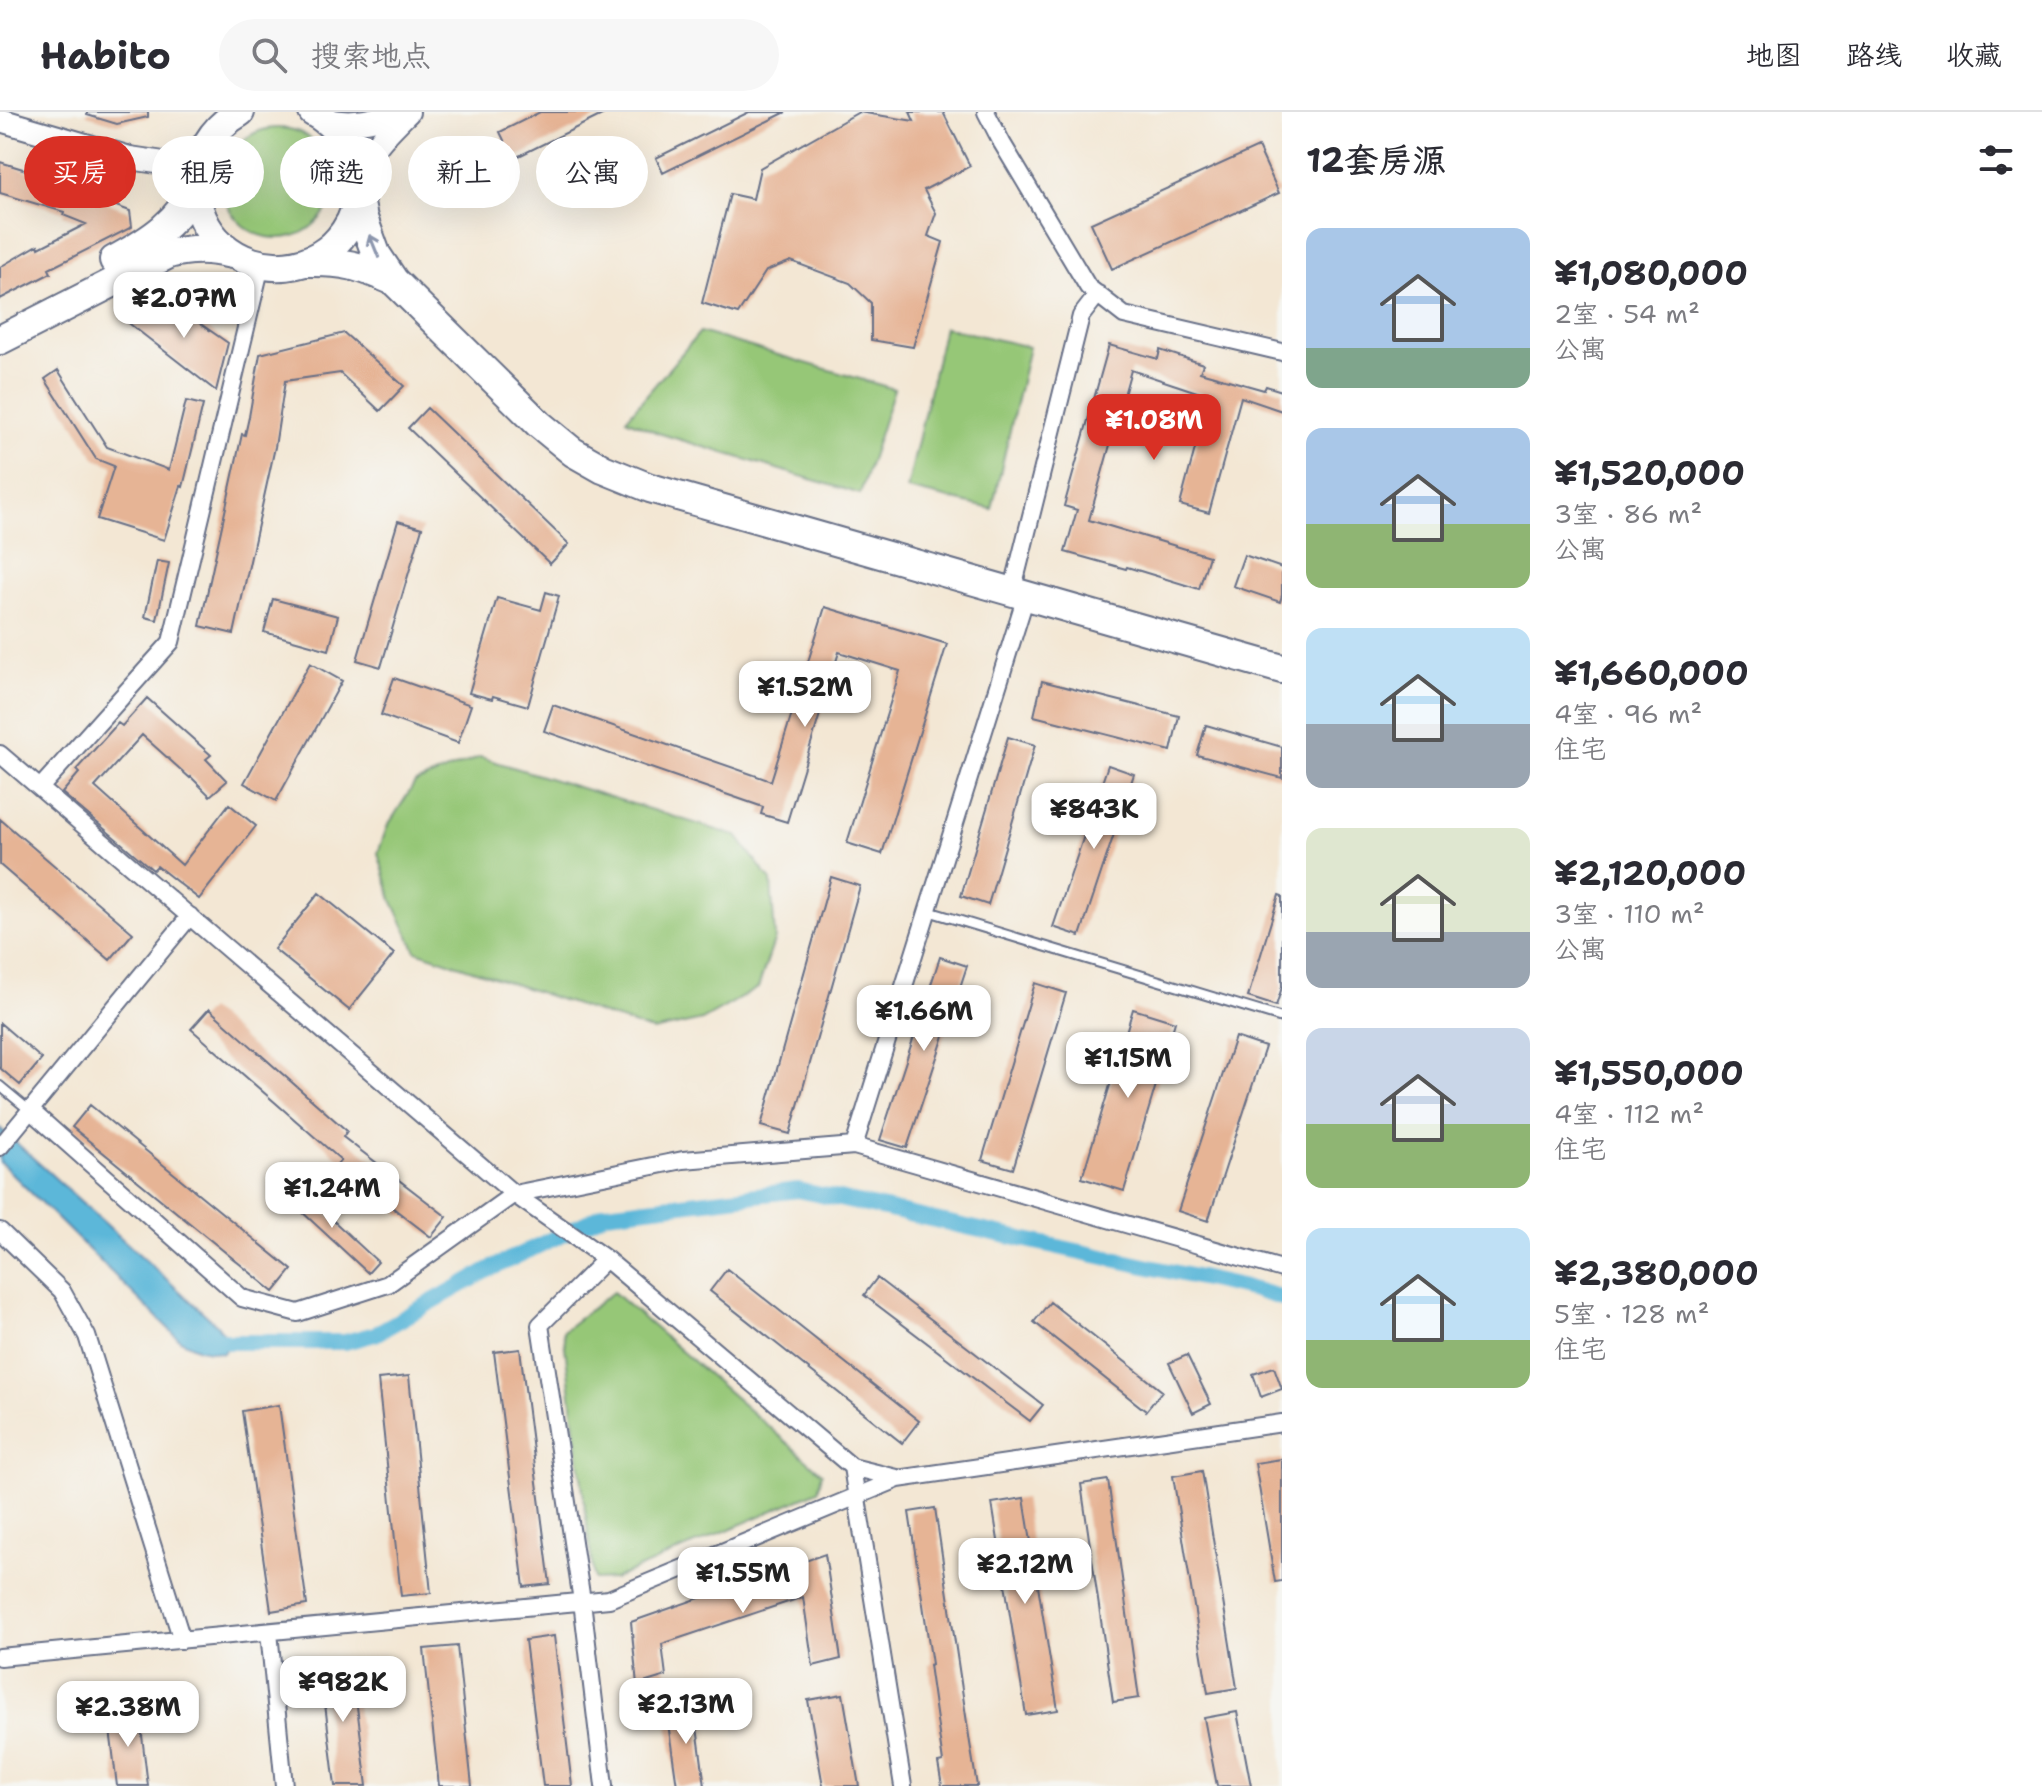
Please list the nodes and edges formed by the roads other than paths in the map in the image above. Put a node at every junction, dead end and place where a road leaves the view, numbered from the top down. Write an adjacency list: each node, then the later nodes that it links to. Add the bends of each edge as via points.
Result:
1 (239, 112): 7 (highway)
2 (401, 112): 5 (street, via 345,124)
3 (408, 112): 9 (street)
4 (986, 112): 19 (street, via 1088,287)
5 (321, 115): 8 (highway)
6 (0, 120): 10 (street)
7 (212, 136)
8 (343, 136)
9 (384, 136)
10 (152, 164)
11 (183, 208): 20 (highway, via 145,244)
12 (199, 208): 15 (highway, via 213,237)
13 (355, 208): 16 (highway, via 345,232)
14 (361, 208): 18 (highway, one-way to 14, via 376,254)
15 (232, 254): 17 (highway); 21 (highway, via 189,249 169,254)
16 (305, 262): 17 (highway); 18 (highway, via 335,261)
17 (261, 265): 26 (street, via 171,642)
18 (394, 281): 23 (highway, via 539,424 603,469 650,488)
19 (1098, 294): 22 (street, via 1124,315); 23 (street, via 1081,316)
20 (0, 319)
21 (0, 340)
22 (1282, 352)
23 (1019, 594): 24 (highway); 27 (street)
24 (1282, 669)
25 (0, 754): 26 (street)
26 (40, 788): 28 (street)
27 (928, 911): 29 (lane); 32 (street)
28 (190, 916): 31 (street); 34 (street)
29 (1282, 1018)
30 (0, 1086): 31 (lane)
31 (30, 1110): 33 (street); 34 (street, via 242,1298 298,1313 388,1284)
32 (854, 1146): 34 (street, via 683,1160); 37 (street)
33 (0, 1147)
34 (514, 1194): 36 (street)
35 (0, 1231): 44 (street, via 62,1291 87,1336)
36 (603, 1257): 39 (street); 42 (street, via 540,1325)
37 (1282, 1269)
38 (1282, 1423): 40 (street)
39 (852, 1467): 40 (street); 41 (street)
40 (898, 1479): 41 (street)
41 (856, 1496): 42 (street, via 609,1599); 48 (street)
42 (582, 1601): 43 (street); 47 (street)
43 (269, 1632): 44 (street); 46 (street)
44 (182, 1640): 45 (street)
45 (0, 1657)
46 (284, 1786)
47 (604, 1786)
48 (903, 1786)

